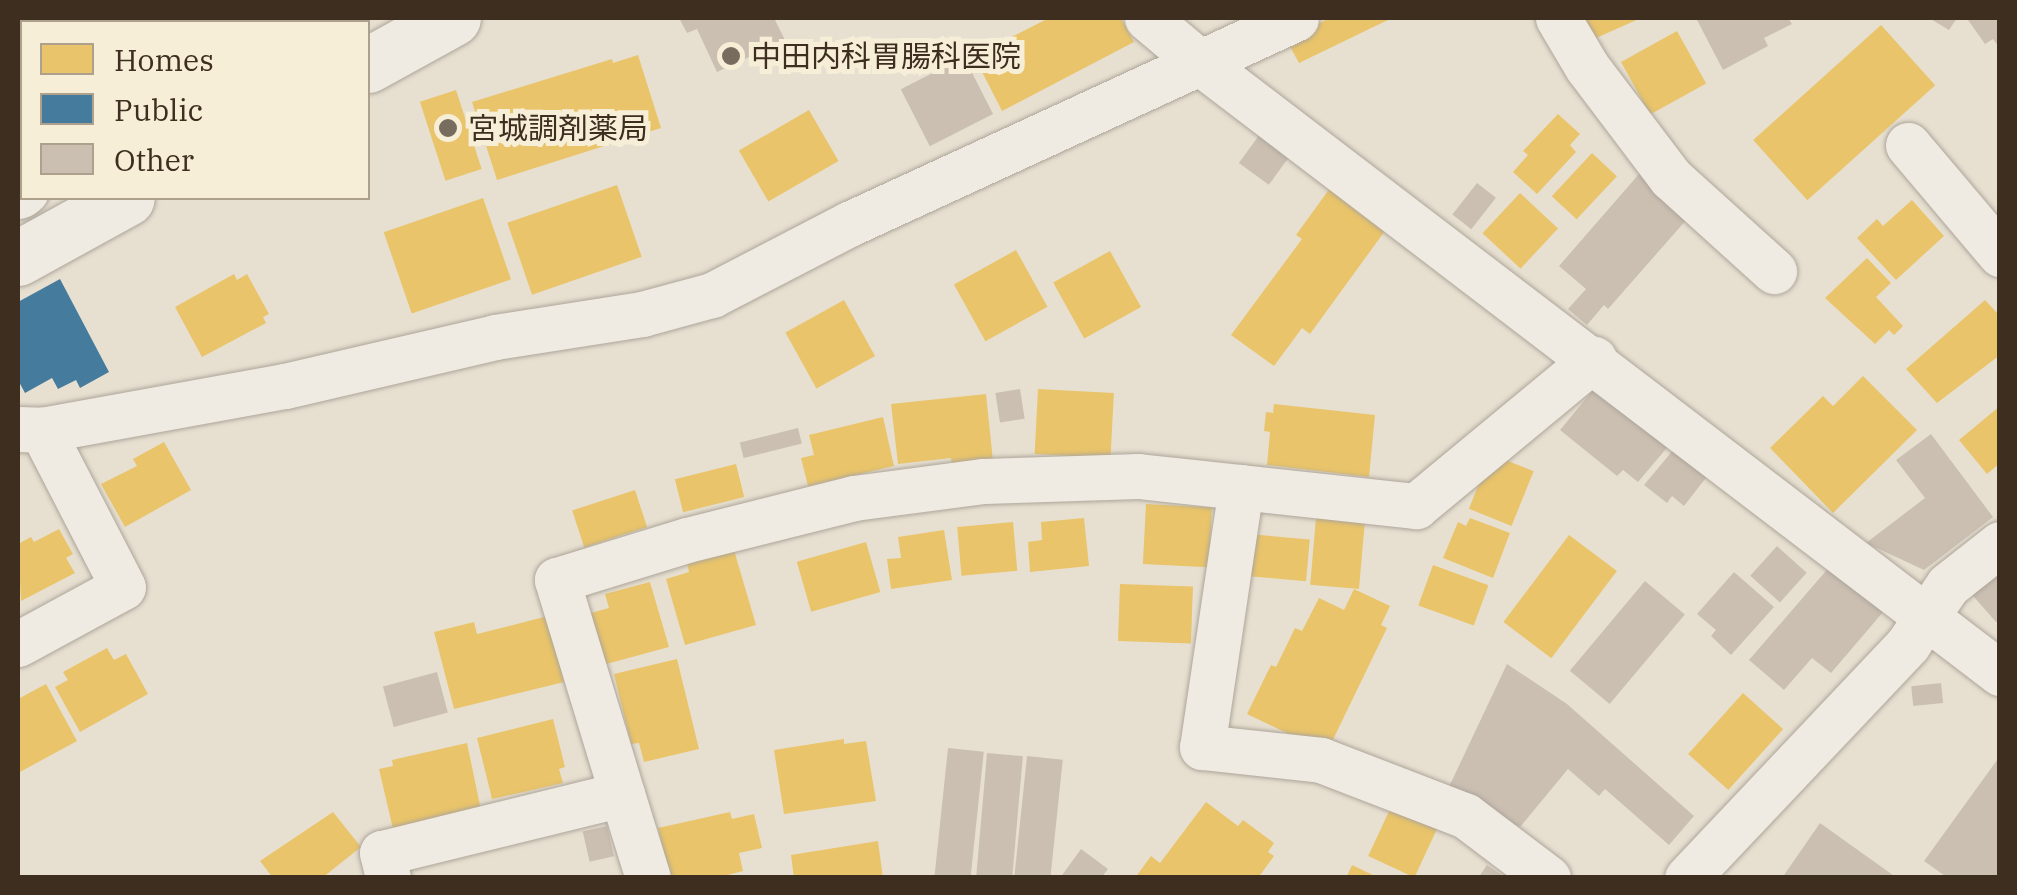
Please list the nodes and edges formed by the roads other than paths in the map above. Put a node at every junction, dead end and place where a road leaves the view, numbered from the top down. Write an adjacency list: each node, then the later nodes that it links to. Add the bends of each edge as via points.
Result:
1 (454, 18): 6 (street)
2 (1148, 18): 5 (street)
3 (1296, 18): 5 (street)
4 (1558, 18): 11 (street, via 1586,67 1672,178)
5 (1198, 61): 12 (street); 13 (street, via 712,295 642,314 495,337 390,365)
6 (370, 64)
7 (1908, 145): 9 (street)
8 (123, 200): 10 (street)
9 (2000, 254)
10 (18, 258)
11 (1774, 271)
12 (1594, 358): 14 (street, via 1416,506); 16 (street)
13 (30, 430): 17 (street, via 123,587)
14 (1242, 487): 19 (street, via 1138,476 984,482 854,498 556,580); 22 (street, via 1202,747 1321,760 1466,816)
15 (2000, 544): 16 (street, via 1948,585)
16 (1929, 619): 18 (street); 23 (street)
17 (18, 644)
18 (2000, 672)
19 (622, 794): 20 (street, via 382,854); 21 (street)
20 (388, 878)
21 (648, 878)
22 (1548, 878)
23 (1687, 878)

